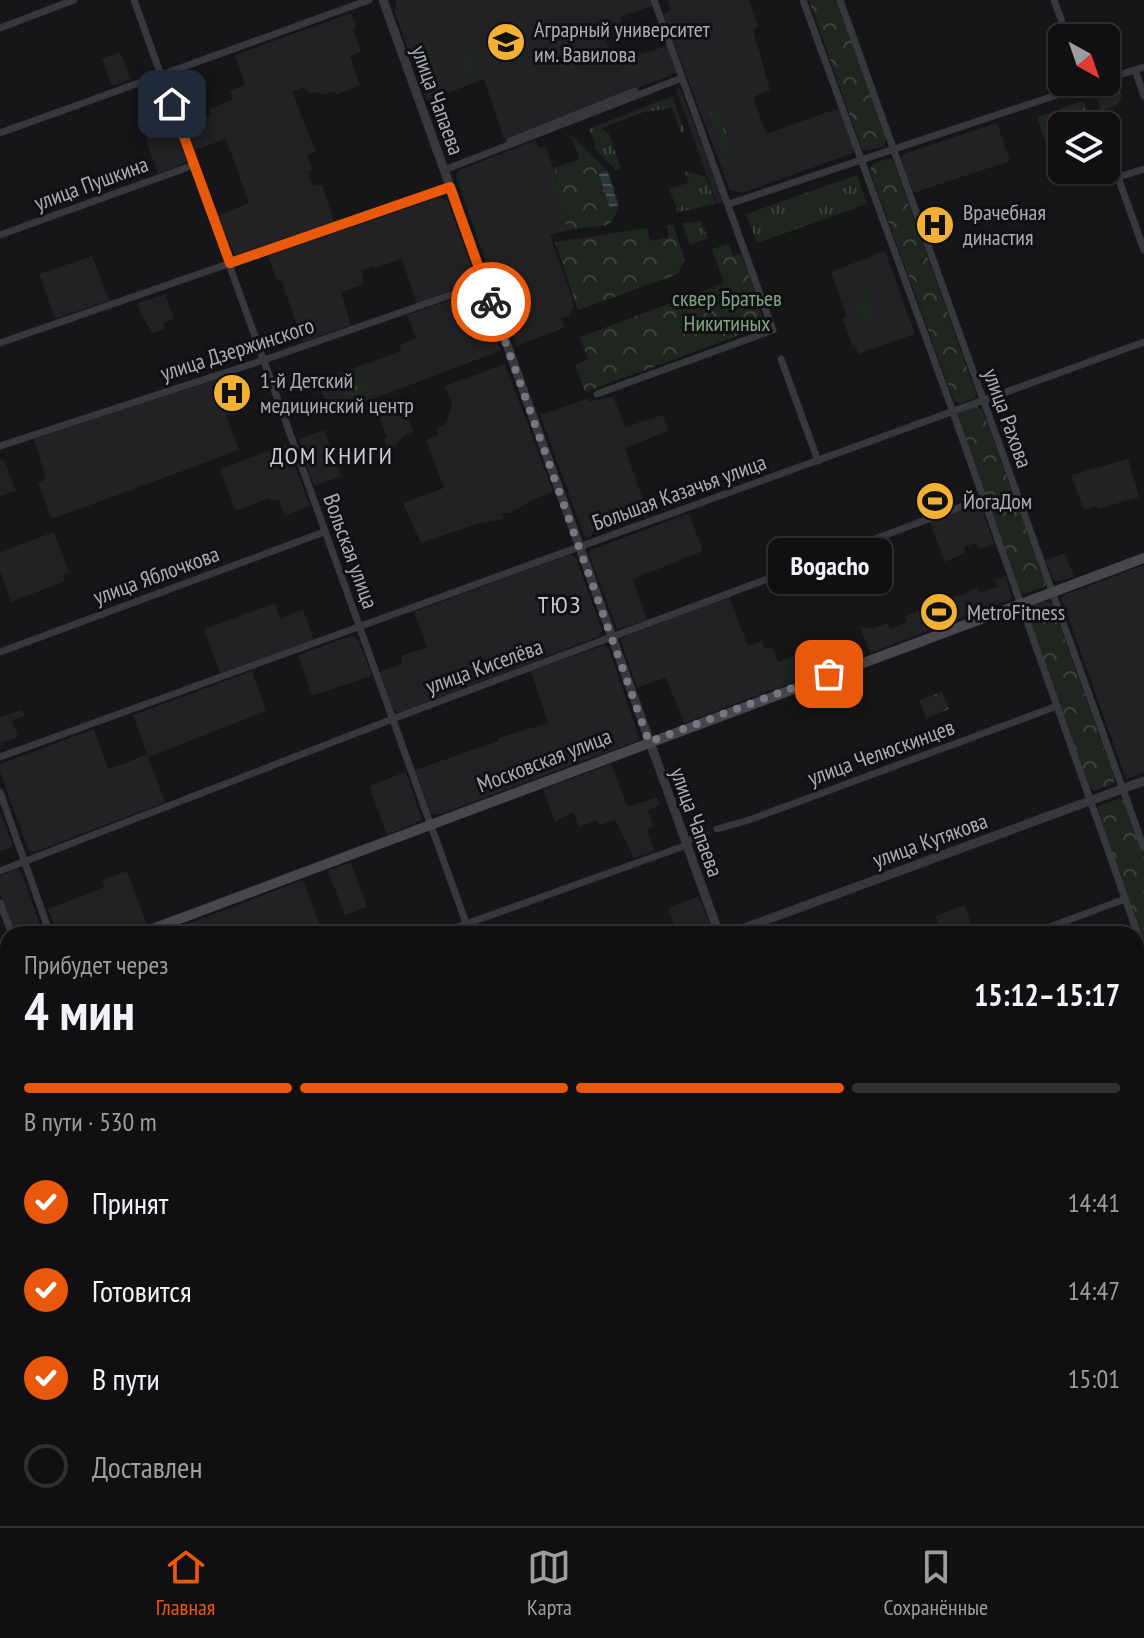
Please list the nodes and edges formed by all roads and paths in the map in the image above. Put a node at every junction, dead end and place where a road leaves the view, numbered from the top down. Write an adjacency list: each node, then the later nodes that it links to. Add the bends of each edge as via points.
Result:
1 (74, 0): 10 (street)
2 (134, 0): 13 (street, Вольская улица)
3 (369, 0): 13 (street)
4 (383, 0): 22 (street, улица Чапаева)
5 (654, 0): 14 (street)
6 (803, 0): 19 (street)
7 (840, 0): 18 (street, улица Рахова)
8 (1054, 0): 9 (street)
9 (1063, 24)
10 (0, 28)
11 (1140, 68): 12 (street); 16 (street)
12 (1120, 74)
13 (161, 76): 17 (street); 20 (street, Вольская улица)
14 (682, 76): 22 (street, via 515,137); 24 (street)
15 (1049, 96): 18 (street)
16 (1144, 96)
17 (0, 133)
18 (893, 149): 19 (street); 34 (street, улица Рахова)
19 (862, 160): 24 (street); 35 (street)
20 (194, 165): 25 (street, улица Пушкина); 27 (street, Вольская улица)
21 (1144, 169): 26 (street, via 1118,177)
22 (444, 170): 23 (street, улица Чапаева)
23 (450, 187): 27 (street); 28 (street, улица Чапаева)
24 (729, 204): 33 (street, via 773,330)
25 (0, 235)
26 (1144, 250)
27 (230, 263): 30 (street); 32 (street, Вольская улица)
28 (485, 283): 32 (street, улица Дзержинского); 40 (street, улица Чапаева)
29 (1144, 342): 34 (street, Большая Казачья улица)
30 (0, 343)
31 (781, 359): 37 (street)
32 (264, 360): 36 (street, улица Дзержинского); 39 (street, Вольская улица)
33 (597, 394)
34 (982, 400): 35 (street, Большая Казачья улица); 42 (street, улица Рахова)
35 (953, 411): 37 (street, Большая Казачья улица); 38 (street)
36 (0, 446)
37 (818, 461): 40 (street, Большая Казачья улица)
38 (982, 499): 43 (street); 45 (street, улица Киселёва)
39 (324, 532): 44 (street, Вольская улица); 46 (street, улица Яблочкова)
40 (579, 546): 44 (street, Большая Казачья улица); 45 (street, улица Чапаева)
41 (1144, 558): 42 (main road, Московская улица)
42 (1052, 591): 43 (main road, Московская улица); 52 (street, улица Рахова)
43 (1020, 603): 47 (street); 49 (main road, Московская улица)
44 (359, 628): 48 (street, Вольская улица); 50 (street, Большая Казачья улица)
45 (611, 637): 48 (street, улица Киселёва); 49 (street, улица Чапаева)
46 (0, 652)
47 (1057, 706): 54 (street); 56 (street, улица Челюскинцев)
48 (391, 720): 55 (street, Вольская улица); 60 (street, улица Киселёва)
49 (649, 742): 55 (main road, Московская улица); 58 (street, улица Чапаева)
50 (0, 757)
51 (1144, 781): 52 (street, улица Кутякова)
52 (1123, 789): 54 (street, улица Кутякова); 59 (street, улица Рахова)
53 (0, 792): 60 (street)
54 (1090, 800): 62 (street); 70 (street, улица Кутякова)
55 (430, 825): 64 (street, Вольская улица); 67 (main road, Московская улица)
56 (717, 829)
57 (705, 834): 58 (street)
58 (686, 843): 64 (street); 69 (street, улица Чапаева)
59 (1144, 848)
60 (25, 861): 61 (street, улица Киселёва); 66 (street)
61 (0, 871)
62 (1125, 899): 71 (street); 72 (street)
63 (0, 903): 65 (street)
64 (466, 924): 68 (street)
65 (9, 926)
66 (47, 926)
67 (160, 926)
68 (460, 926)
69 (716, 926)
70 (750, 926)
71 (1052, 926)
72 (1135, 926)

